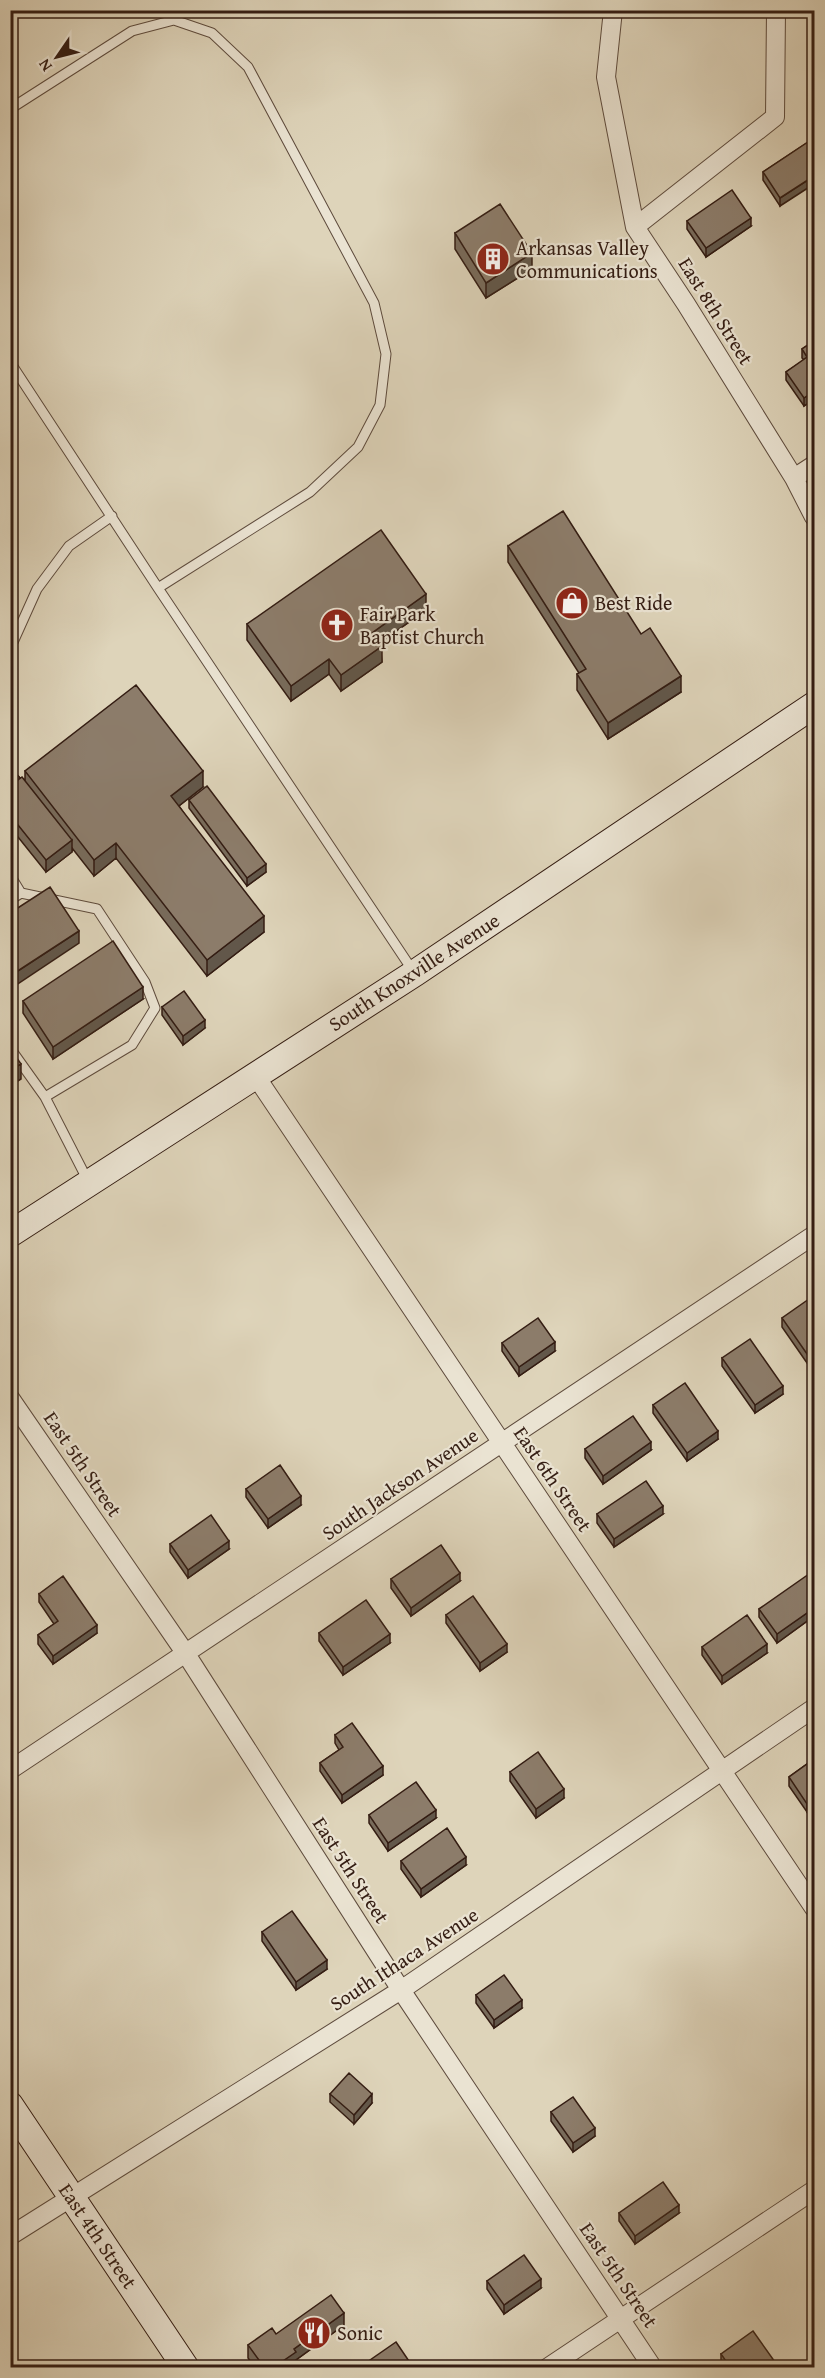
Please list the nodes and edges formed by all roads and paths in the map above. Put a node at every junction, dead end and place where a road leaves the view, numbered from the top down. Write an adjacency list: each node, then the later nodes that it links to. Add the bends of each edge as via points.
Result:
1 (613, 10): 4 (street, East 8th Street, via 606,77)
2 (776, 10): 4 (street, via 775,117)
3 (10, 109): 10 (lane, via 132,31 174,20 212,33 248,67 374,303 386,354 380,405 358,447 310,492)
4 (635, 227): 7 (street, East 8th Street)
5 (10, 362): 8 (lane)
6 (814, 465): 7 (street)
7 (794, 478): 9 (street, East 8th Street)
8 (112, 516): 10 (lane); 11 (lane, via 69,546 37,589)
9 (814, 517)
10 (158, 588): 16 (lane)
11 (10, 649)
12 (814, 705): 16 (main road, South Knoxville Avenue)
13 (10, 875): 14 (lane)
14 (21, 892): 15 (lane); 19 (lane, via 97,909 145,982 155,1008 132,1045)
15 (10, 900)
16 (415, 973): 18 (main road, South Knoxville Avenue)
17 (10, 1048): 19 (lane)
18 (255, 1075): 20 (main road, South Knoxville Avenue); 24 (street, East 6th Street)
19 (45, 1097): 20 (lane)
20 (89, 1183): 21 (main road, South Knoxville Avenue)
21 (10, 1234)
22 (814, 1235): 24 (street, South Jackson Avenue)
23 (10, 1398): 25 (street, East 5th Street)
24 (502, 1443): 25 (street, South Jackson Avenue); 28 (street, East 6th Street)
25 (186, 1654): 27 (street, South Jackson Avenue); 30 (street, East 5th Street)
26 (814, 1708): 28 (street, South Ithaca Avenue)
27 (10, 1770)
28 (722, 1772): 29 (street, East 6th Street); 30 (street, South Ithaca Avenue)
29 (814, 1908)
30 (401, 1990): 33 (street, South Ithaca Avenue); 35 (street, East 5th Street)
31 (10, 2105): 33 (main road, East 4th Street)
32 (814, 2190): 35 (street)
33 (71, 2196): 34 (street, South Ithaca Avenue); 36 (main road, East 4th Street)
34 (10, 2236)
35 (621, 2318): 37 (street); 38 (street, East 5th Street)
36 (186, 2367)
37 (547, 2367)
38 (653, 2367)

